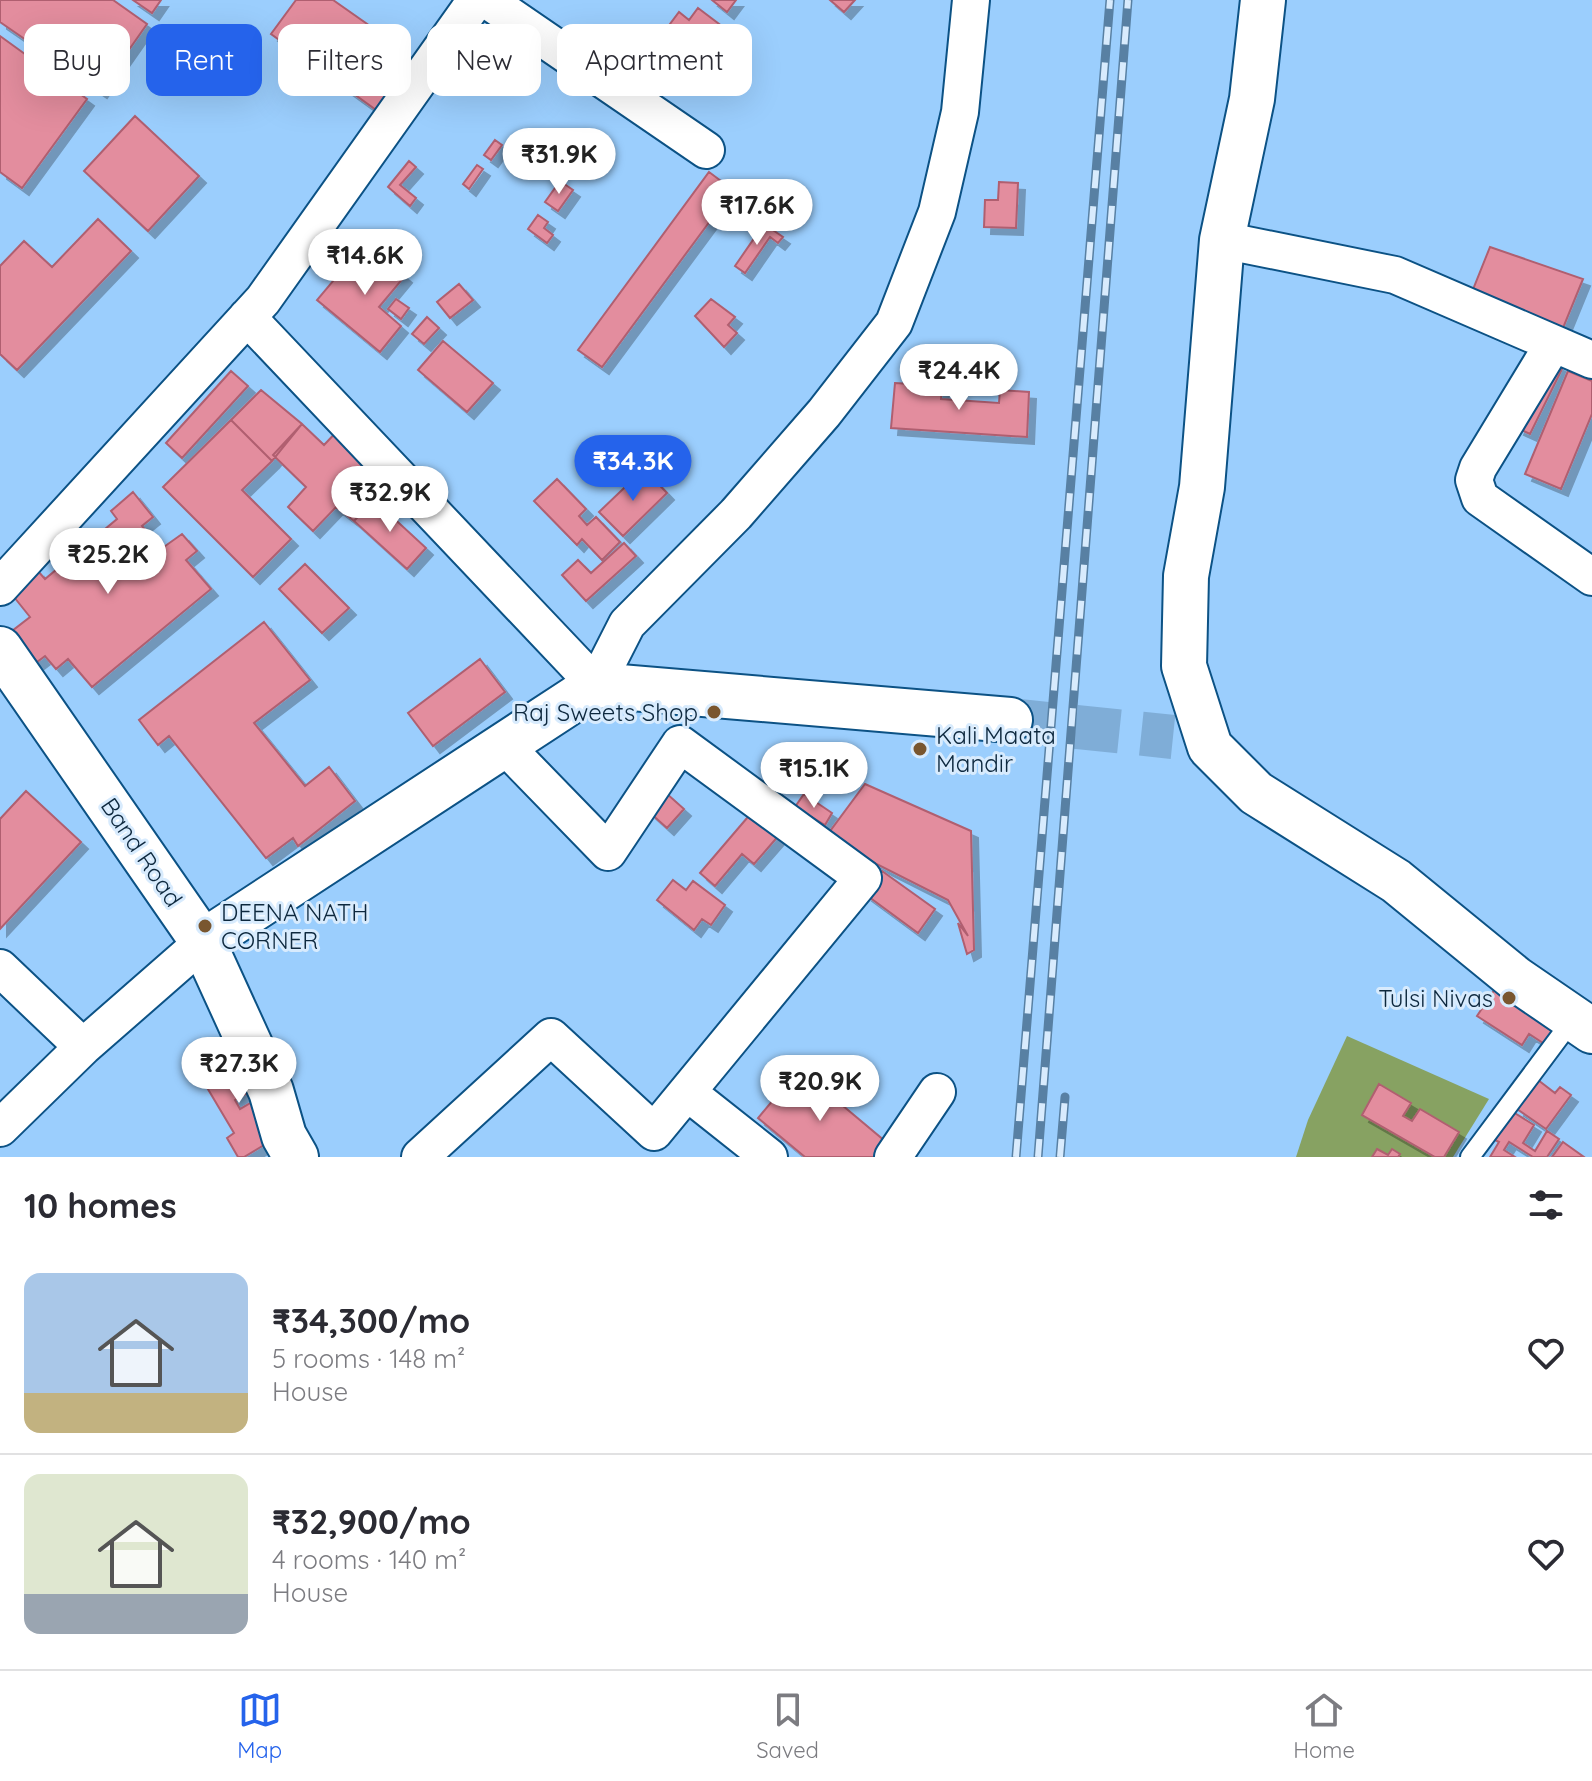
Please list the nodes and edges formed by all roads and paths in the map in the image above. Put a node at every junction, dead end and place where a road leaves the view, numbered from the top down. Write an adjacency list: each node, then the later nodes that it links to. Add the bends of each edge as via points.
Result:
1 (476, 0): 7 (street)
2 (487, 0): 5 (street)
3 (971, 0): 13 (street, via 960,112 937,212 894,323 736,514 627,624)
4 (1263, 0): 6 (street, via 1252,99)
5 (706, 150)
6 (1222, 240): 8 (street, via 1395,275); 17 (street, via 1202,487 1186,576 1184,666 1210,747)
7 (247, 317): 11 (street); 13 (street)
8 (1552, 346): 9 (street); 10 (street, via 1478,468 1475,489 1480,498)
9 (1592, 360)
10 (1592, 577)
11 (0, 587)
12 (0, 649): 18 (street, Band Road)
13 (596, 685): 14 (street); 16 (street)
14 (1010, 720)
15 (1173, 737): 17 (street)
16 (504, 745): 18 (street); 22 (street, via 608,852 680,744 863,878)
17 (1256, 793): 20 (street, via 1396,881 1516,979)
18 (203, 942): 21 (street); 25 (street, Band Road)
19 (0, 968): 21 (street)
20 (1582, 1025): 29 (lane)
21 (83, 1047): 24 (street)
22 (687, 1092): 26 (street, via 654,1132 551,1037); 27 (street)
23 (937, 1092): 28 (street)
24 (0, 1128)
25 (296, 1157)
26 (420, 1157)
27 (769, 1157)
28 (893, 1157)
29 (1470, 1157)

